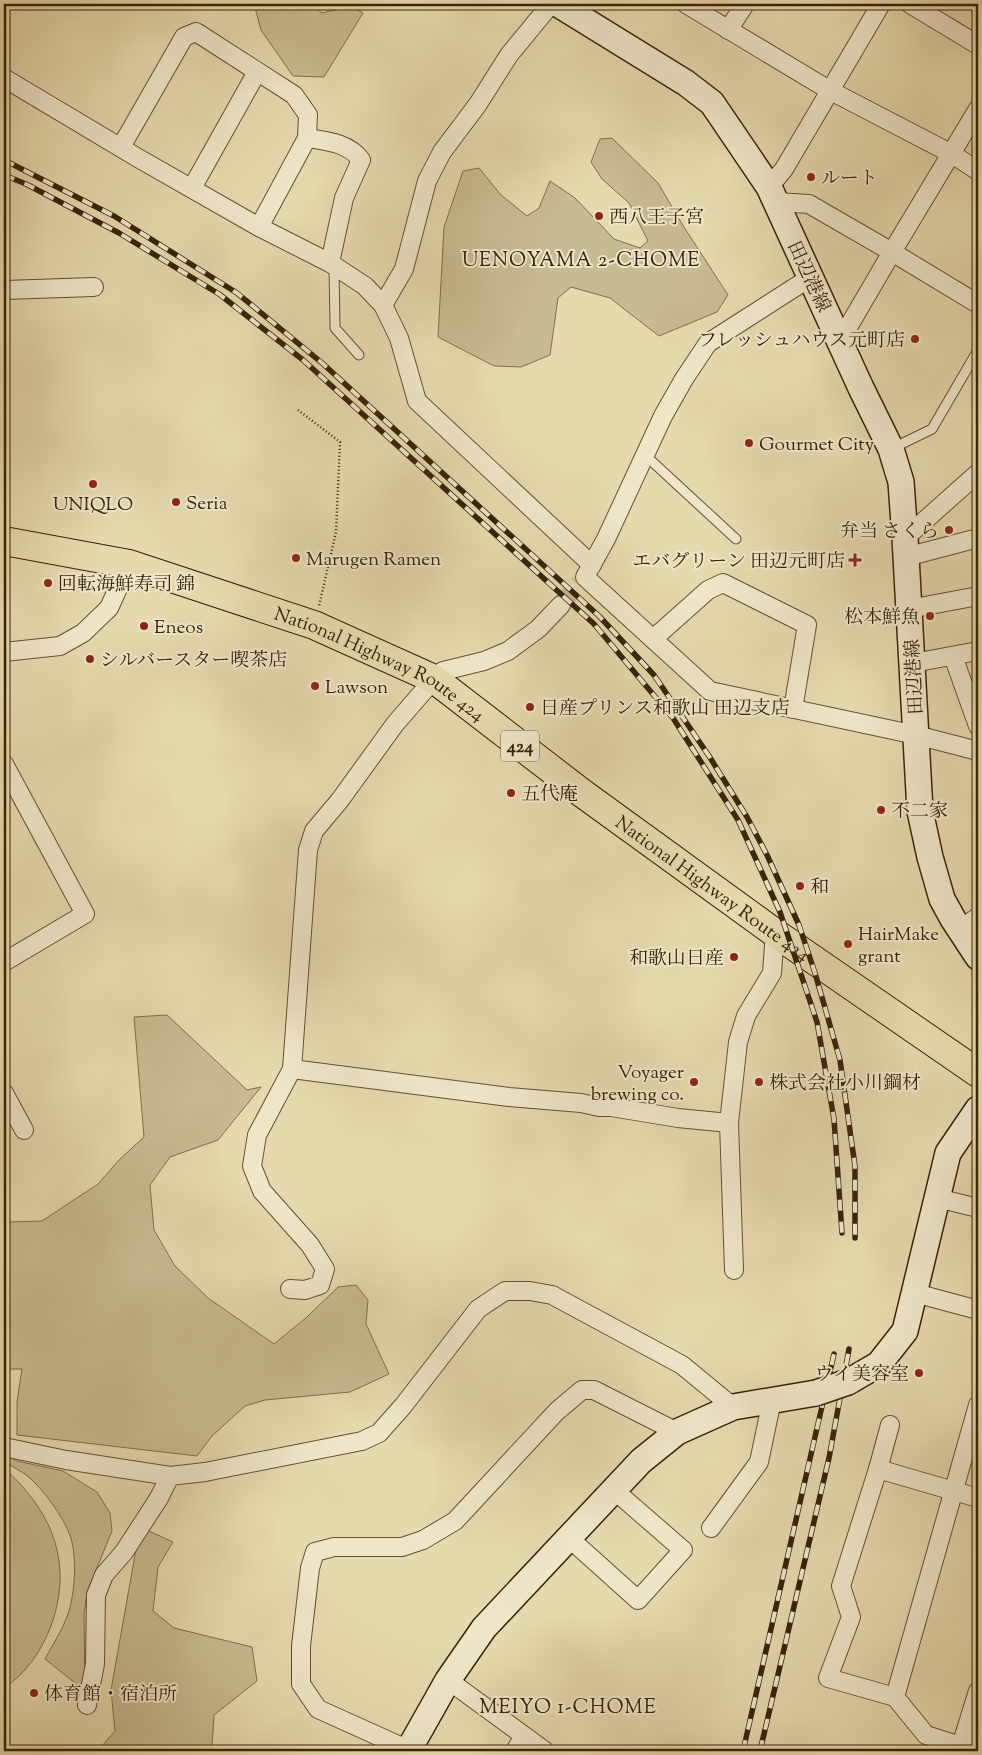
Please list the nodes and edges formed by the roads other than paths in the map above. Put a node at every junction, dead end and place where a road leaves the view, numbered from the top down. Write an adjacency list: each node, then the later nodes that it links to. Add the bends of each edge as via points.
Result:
1 (558, 4): 17 (main road, 田辺港線, via 686,83 712,103); 25 (street, via 509,55 442,152 427,181 404,269)
2 (687, 4): 6 (street)
3 (745, 4): 6 (street)
4 (881, 4): 10 (street)
5 (910, 4): 7 (street)
6 (728, 30): 10 (street)
7 (978, 45)
8 (257, 72): 12 (street, via 294,95 308,115); 13 (street, via 196,32 184,37); 16 (street)
9 (4, 78): 13 (street)
10 (829, 90): 14 (street); 17 (street)
11 (978, 109): 14 (street)
12 (307, 138): 18 (street); 20 (street, via 355,151 361,160 344,198)
13 (121, 147): 16 (street)
14 (952, 154): 15 (street); 19 (street)
15 (978, 171)
16 (192, 188): 18 (street)
17 (772, 194): 19 (street, via 809,204); 21 (main road, 田辺港線)
18 (259, 227): 20 (street)
19 (892, 252): 24 (street); 26 (street)
20 (332, 265): 25 (street, via 365,286); 28 (lane, via 335,328)
21 (811, 277): 26 (main road, 田辺港線); 30 (street, via 708,342 684,379)
22 (94, 287): 23 (street)
23 (4, 290)
24 (978, 304)
25 (383, 305): 37 (street, via 399,338 417,401)
26 (840, 341): 29 (main road, 田辺港線)
27 (978, 350): 29 (lane, via 932,429)
28 (359, 355)
29 (891, 449): 35 (main road, 田辺港線, via 901,482)
30 (645, 455): 32 (lane); 37 (street)
31 (978, 473): 35 (street)
32 (736, 538)
33 (978, 538): 35 (street)
34 (4, 541): 36 (highway, National Highway Route 424 / 424)
35 (906, 547): 40 (main road, 田辺港線)
36 (129, 564): 43 (street, via 109,608 83,633 60,646); 46 (highway, National Highway Route 424 / 424, via 314,625)
37 (585, 575): 41 (street)
38 (978, 596): 40 (street)
39 (561, 605): 46 (street, via 538,629 508,651 484,662 443,671)
40 (909, 608): 45 (main road, 田辺港線)
41 (653, 639): 47 (street, via 710,691); 47 (street, via 708,590 723,583 807,625)
42 (978, 651): 44 (street)
43 (4, 652)
44 (953, 656): 45 (street); 48 (street)
45 (913, 663): 49 (main road, 田辺港線)
46 (434, 679): 53 (highway, National Highway Route 424 / 424, via 582,793); 56 (street, via 395,724 314,831 308,850)
47 (794, 709): 49 (street)
48 (978, 726)
49 (916, 735): 50 (street); 52 (main road, 田辺港線, via 920,811 930,857 942,898)
50 (978, 751)
51 (4, 764): 55 (street, via 85,914)
52 (969, 923): 54 (main road, 田辺港線)
53 (775, 933): 57 (highway, National Highway Route 424 / 424); 60 (street, via 772,973 746,1016 738,1042)
54 (978, 957)
55 (4, 962)
56 (292, 1070): 60 (street); 65 (street, via 257,1135 252,1166 262,1191 310,1245 325,1269 320,1285 304,1290)
57 (978, 1073)
58 (4, 1093): 61 (street)
59 (978, 1109): 62 (main road, via 948,1153)
60 (729, 1123): 64 (street)
61 (24, 1130)
62 (937, 1198): 63 (street); 66 (main road)
63 (978, 1208)
64 (734, 1270)
65 (290, 1289)
66 (915, 1294): 67 (street); 68 (main road, bridge, via 905,1330 879,1364 848,1382 816,1393)
67 (978, 1310)
68 (772, 1400): 70 (main road); 79 (street, via 759,1462)
69 (978, 1404): 77 (street)
70 (733, 1407): 72 (main road); 75 (street, via 682,1365 552,1295 506,1291 478,1309 379,1433 362,1441)
71 (890, 1425): 74 (street)
72 (677, 1432): 76 (main road, via 641,1461); 87 (street, via 594,1390 582,1390 557,1411 455,1521 423,1540 402,1547 334,1547 314,1552 302,1646 302,1684 318,1709)
73 (4, 1447): 75 (street)
74 (878, 1469): 77 (street); 83 (street, via 841,1586 852,1617 828,1678)
75 (170, 1476): 84 (street, via 128,1546 104,1575 96,1595 95,1664)
76 (614, 1490): 80 (main road); 80 (street, via 682,1550 638,1600)
77 (953, 1492): 78 (street); 83 (street)
78 (978, 1498)
79 (711, 1528)
80 (569, 1538): 81 (main road, via 484,1628)
81 (448, 1680): 85 (street); 87 (main road)
82 (978, 1691): 86 (street)
83 (895, 1697): 86 (street, via 926,1735)
84 (87, 1705)
85 (524, 1736): 88 (street); 89 (street)
86 (966, 1749)
87 (408, 1750)
88 (515, 1751)
89 (545, 1751)

